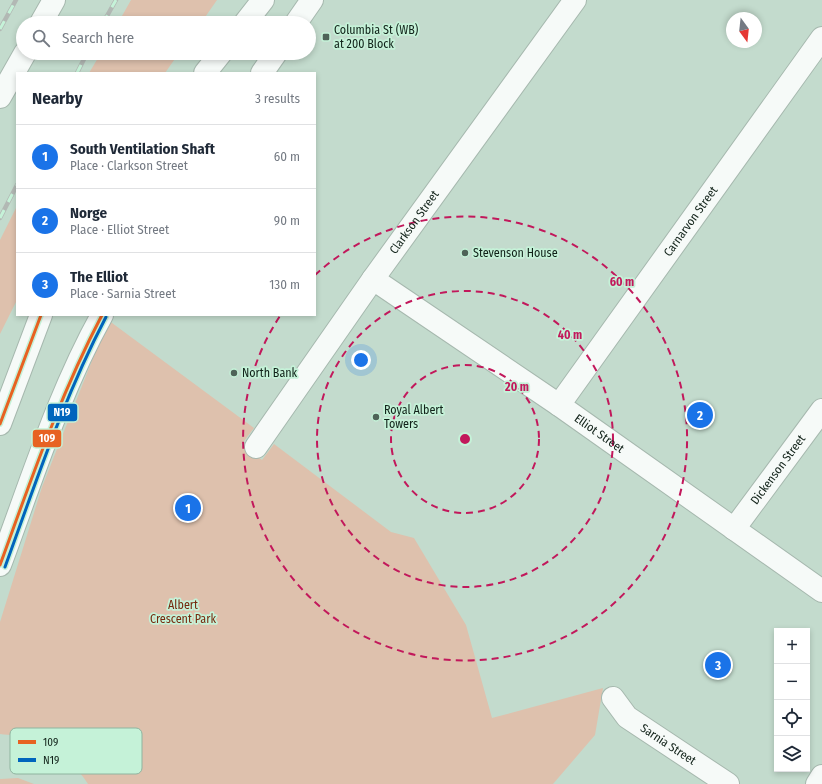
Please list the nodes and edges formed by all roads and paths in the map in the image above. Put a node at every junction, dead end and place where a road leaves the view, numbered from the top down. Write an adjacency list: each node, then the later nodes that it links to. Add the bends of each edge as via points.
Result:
1 (54, 0): 5 (street)
2 (263, 0): 6 (street)
3 (312, 0): 7 (street)
4 (575, 0): 15 (street, Clarkson Street)
5 (45, 16)
6 (250, 16)
7 (301, 16)
8 (822, 38): 18 (street, Carnarvon Street)
9 (21, 60): 14 (street)
10 (215, 60): 12 (street)
11 (271, 60): 13 (street)
12 (206, 72)
13 (263, 72)
14 (0, 97)
15 (373, 280): 18 (street, Elliot Street); 21 (street, Clarkson Street)
16 (41, 316): 20 (street)
17 (101, 316): 23 (street, via 87,342 61,403)
18 (559, 405): 22 (street, Elliot Street)
19 (822, 410): 22 (street, Dickenson Street)
20 (0, 424)
21 (256, 447)
22 (734, 529): 24 (street, Elliot Street)
23 (0, 565)
24 (822, 591)
25 (613, 698): 27 (street, Sarnia Street, via 628,717)
26 (822, 776): 28 (street)
27 (728, 784)
28 (817, 784)

